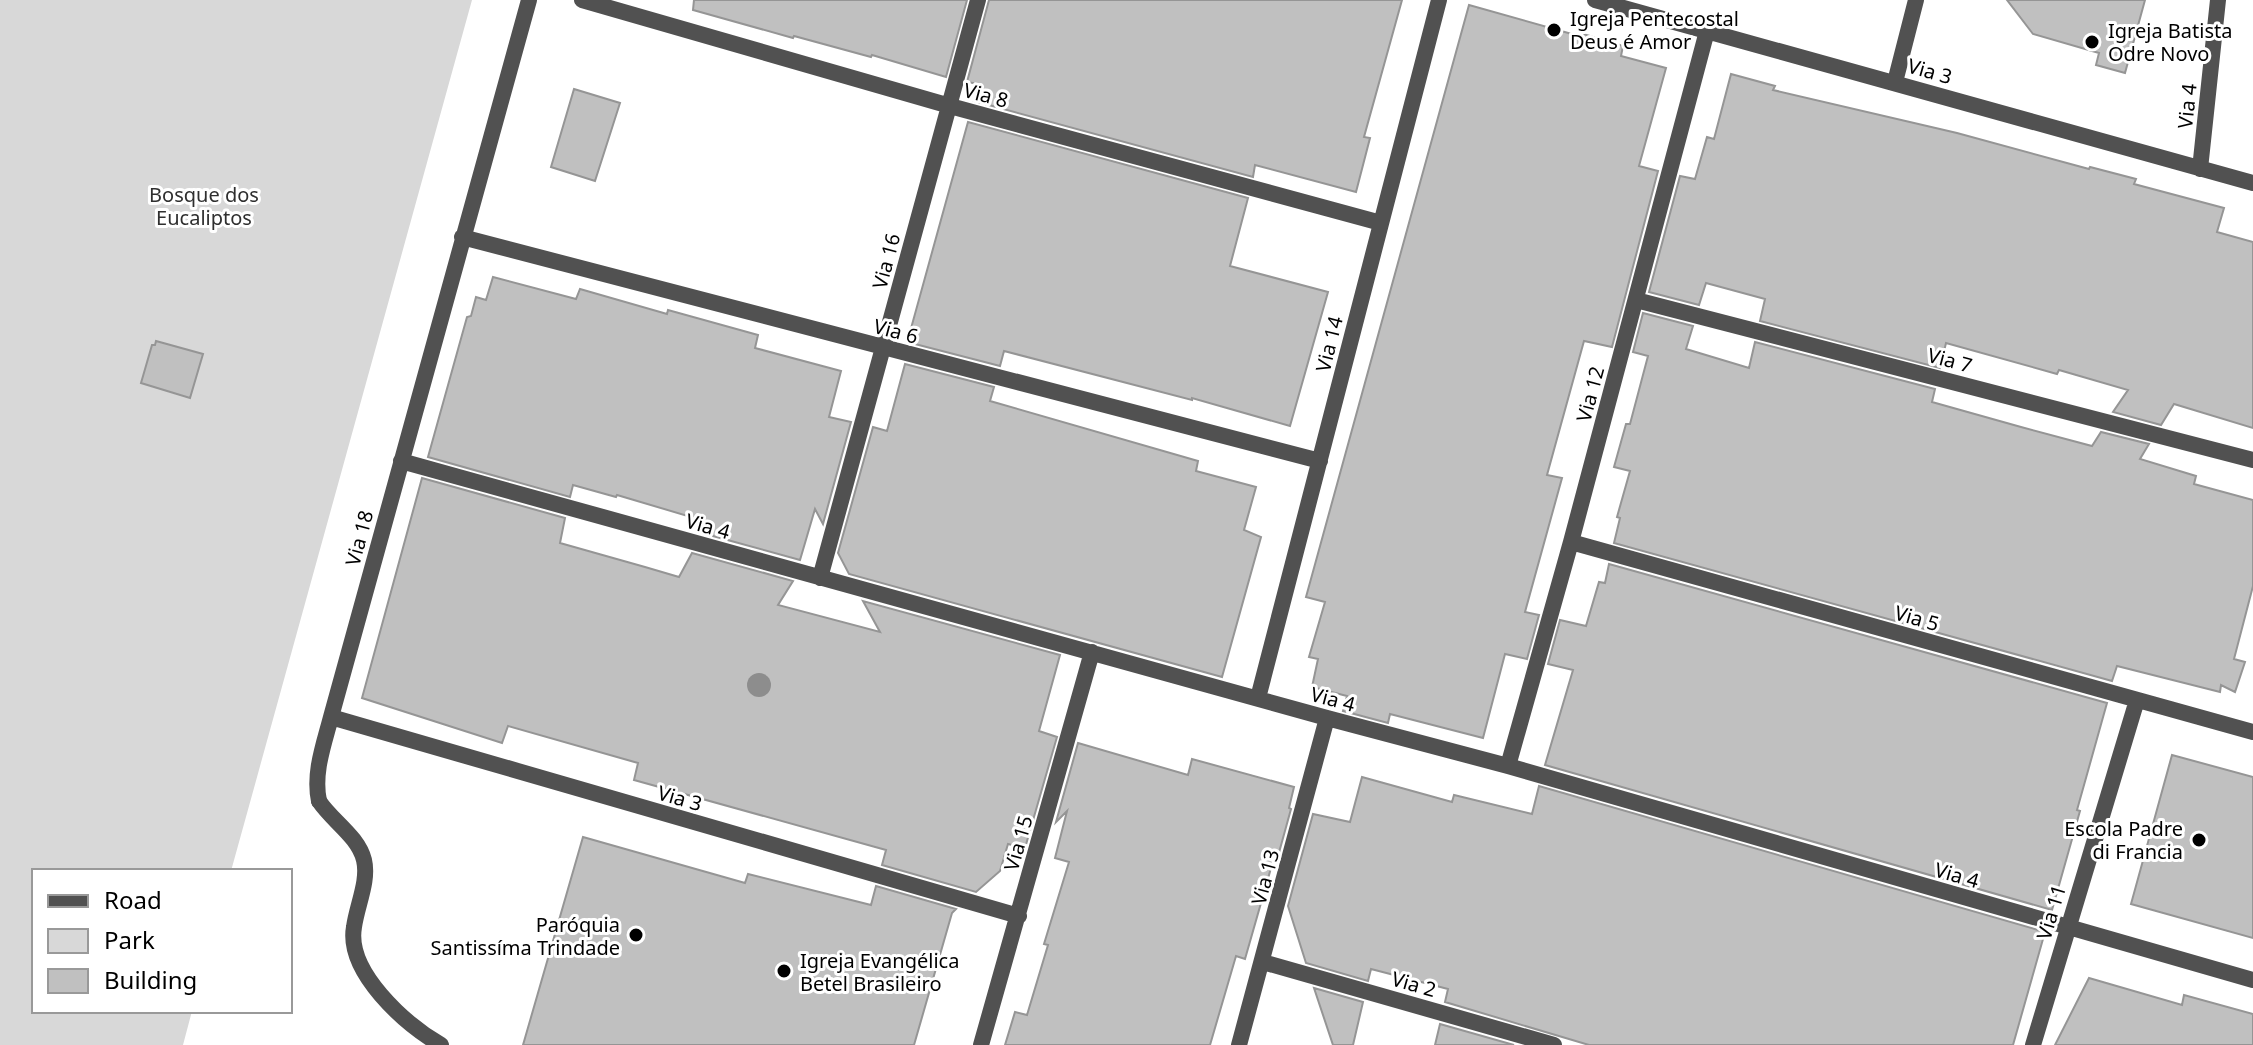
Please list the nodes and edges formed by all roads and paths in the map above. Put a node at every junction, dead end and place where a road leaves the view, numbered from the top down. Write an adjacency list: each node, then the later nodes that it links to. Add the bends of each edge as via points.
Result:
1 (529, 0): 14 (street, Via 18)
2 (582, 0): 10 (street, Via 8)
3 (978, 0): 10 (street, Via 16)
4 (1439, 0): 13 (street, Via 14)
5 (1595, 0): 8 (street, Via 3)
6 (1916, 0): 9 (street)
7 (2218, 0): 11 (street, Via 4)
8 (1707, 31): 9 (street, Via 3); 15 (street, Via 12)
9 (1895, 82): 11 (street, Via 3)
10 (950, 106): 13 (street, Via 8); 16 (street, Via 16)
11 (2200, 169): 12 (street, Via 3)
12 (2253, 183)
13 (1381, 223): 19 (street, Via 14)
14 (462, 237): 16 (street, Via 6); 18 (street, Via 18)
15 (1636, 300): 17 (street, Via 7); 20 (street, Via 12)
16 (883, 348): 19 (street, Via 6); 21 (street, Via 16)
17 (2253, 460)
18 (401, 461): 21 (street, Via 4); 25 (street, Via 18)
19 (1320, 461): 23 (street, Via 14)
20 (1571, 542): 24 (street, Via 5); 28 (street, Via 12)
21 (820, 578): 22 (street, Via 4)
22 (1092, 652): 23 (street, Via 4); 29 (street, Via 15)
23 (1258, 698): 26 (street, Via 4)
24 (2137, 700): 27 (street, Via 5); 30 (street, Via 11)
25 (331, 717): 29 (street, Via 3); 33 (street, Via 18, via 316,788 325,811 363,857 354,953 403,1019)
26 (1327, 718): 28 (street, Via 4); 31 (street, Via 13)
27 (2253, 732)
28 (1508, 766): 30 (street, Via 4)
29 (1019, 916): 34 (street, Via 15)
30 (2067, 928): 32 (street, Via 4); 37 (street, Via 11)
31 (1263, 962): 35 (street, Via 13); 36 (street, Via 2)
32 (2253, 980)
33 (441, 1045)
34 (981, 1045)
35 (1239, 1045)
36 (1554, 1045)
37 (2033, 1045)

